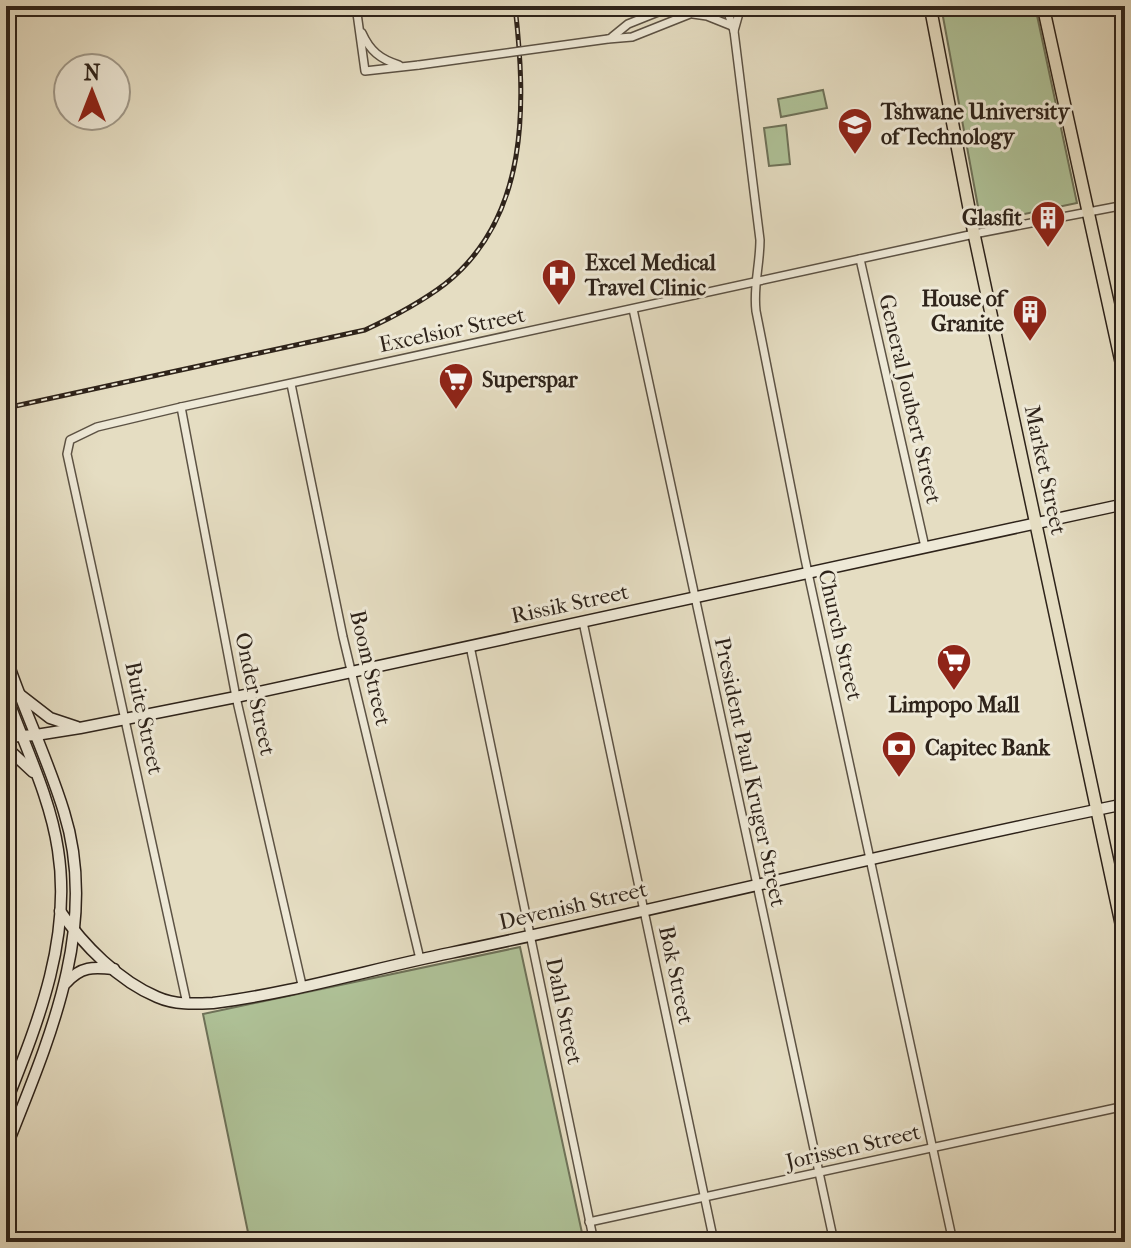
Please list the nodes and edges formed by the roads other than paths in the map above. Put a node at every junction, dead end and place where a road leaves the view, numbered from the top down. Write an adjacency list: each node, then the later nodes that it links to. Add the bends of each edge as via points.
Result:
1 (356, 6): 9 (street)
2 (673, 6): 11 (street, via 628,24)
3 (710, 6): 8 (street)
4 (726, 6): 10 (street, Church Street)
5 (741, 6): 10 (street, Church Street)
6 (930, 6): 15 (main road, Market Street)
7 (1043, 6): 14 (main road)
8 (690, 14): 10 (street); 11 (street, via 632,37)
9 (358, 24): 12 (street, via 371,50); 12 (street, via 365,71)
10 (733, 28): 17 (street, Church Street, via 760,240)
11 (609, 38): 12 (street, bridge)
12 (404, 66)
13 (1125, 205): 14 (street, Excelsior Street)
14 (1089, 214): 15 (street, Excelsior Street); 19 (main road)
15 (974, 234): 16 (street, Excelsior Street); 24 (main road, Market Street)
16 (860, 259): 17 (street, Excelsior Street); 25 (street, General Joubert Street)
17 (754, 282): 18 (street, Excelsior Street); 26 (street, Church Street)
18 (633, 309): 20 (street, Excelsior Street); 27 (street, President Paul Kruger Street)
19 (1125, 380)
20 (291, 384): 21 (street, Excelsior Street); 31 (street, Boom Street)
21 (181, 407): 22 (street, Excelsior Street, via 97,427); 33 (street, Onder Street)
22 (70, 440): 34 (street, Buite Street, via 67,454)
23 (1125, 504): 24 (main road, Rissik Street)
24 (1036, 524): 25 (main road, Rissik Street); 42 (main road, Market Street)
25 (925, 547): 26 (main road, Rissik Street)
26 (809, 574): 27 (main road, Rissik Street); 43 (street, Church Street)
27 (694, 599): 28 (main road, Rissik Street); 44 (street, President Paul Kruger Street)
28 (583, 622): 29 (main road, Rissik Street); 45 (street, Bok Street)
29 (470, 646): 31 (main road, Rissik Street); 48 (street, Dahl Street)
30 (6, 657): 32 (main road)
31 (351, 671): 33 (main road, Rissik Street); 50 (street, Boom Street)
32 (12, 693): 35 (main road, via 50,718); 36 (main road); 37 (main road)
33 (236, 697): 34 (main road, Rissik Street); 53 (street, Onder Street)
34 (126, 718): 35 (main road, Rissik Street); 54 (street, Buite Street)
35 (80, 728): 36 (main road, Rissik Street)
36 (36, 735): 37 (main road, Rissik Street); 47 (main road, via 74,854)
37 (21, 736): 38 (main road, Rissik Street); 40 (main road)
38 (6, 737)
39 (6, 747): 40 (main road)
40 (39, 779): 46 (main road, via 58,850)
41 (1125, 804): 42 (main road, Devenish Street)
42 (1098, 810): 43 (main road, Devenish Street); 49 (main road, Market Street)
43 (870, 858): 44 (main road, Devenish Street); 57 (street, Church Street)
44 (757, 886): 45 (main road, Devenish Street); 59 (street, President Paul Kruger Street)
45 (644, 910): 48 (main road, Devenish Street); 60 (street, Bok Street)
46 (60, 911): 47 (main road, Devenish Street); 55 (main road, via 50,982)
47 (75, 932): 51 (main road, Devenish Street); 52 (main road)
48 (529, 936): 50 (main road, Devenish Street); 61 (street, Dahl Street)
49 (1125, 942)
50 (420, 959): 53 (main road, Devenish Street)
51 (114, 969): 52 (main road, via 85,968); 54 (main road, Devenish Street, via 158,998)
52 (65, 985): 58 (main road)
53 (302, 985): 54 (main road, Devenish Street)
54 (187, 1004)
55 (6, 1103)
56 (1125, 1106): 57 (street, Jorissen Street)
57 (933, 1147): 59 (street, Jorissen Street); 65 (street, Church Street)
58 (6, 1148)
59 (820, 1174): 60 (street, Jorissen Street); 64 (street, President Paul Kruger Street)
60 (704, 1198): 61 (street, Jorissen Street); 63 (street, Bok Street)
61 (589, 1222): 62 (street, Dahl Street)
62 (594, 1242)
63 (714, 1242)
64 (834, 1242)
65 (953, 1242)

